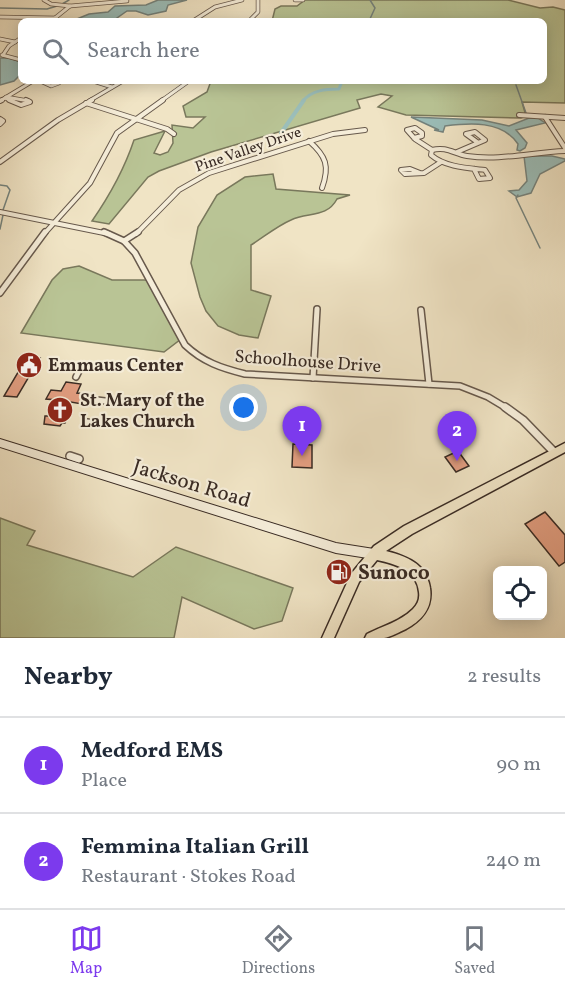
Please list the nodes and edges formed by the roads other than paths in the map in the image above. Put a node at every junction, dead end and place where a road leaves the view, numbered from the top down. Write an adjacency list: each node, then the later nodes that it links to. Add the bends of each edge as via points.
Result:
1 (44, 0): 7 (street)
2 (242, 0): 10 (street, via 215,6)
3 (258, 0): 11 (street, via 258,12)
4 (295, 0): 5 (street)
5 (303, 0)
6 (127, 1): 7 (street)
7 (70, 6): 9 (street)
8 (0, 17): 9 (street)
9 (56, 18)
10 (197, 18)
11 (252, 18)
12 (0, 39): 14 (street)
13 (18, 40): 14 (street)
14 (15, 42): 15 (street)
15 (1, 55): 16 (street)
16 (18, 59)
17 (28, 84): 22 (street)
18 (102, 84): 21 (street)
19 (118, 84): 21 (street)
20 (185, 84): 27 (street)
21 (112, 87): 24 (street)
22 (6, 97): 22 (street, via 30,102 21,105); 23 (street)
23 (0, 101)
24 (86, 103): 27 (street); 40 (street)
25 (521, 115): 26 (street)
26 (545, 117): 28 (street); 31 (street)
27 (135, 118): 30 (street); 47 (street, via 117,132 90,183)
28 (565, 118)
29 (365, 130): 34 (street, Pine Valley Drive)
30 (174, 134)
31 (558, 136): 32 (street); 36 (street)
32 (565, 136)
33 (414, 138): 37 (street)
34 (309, 141): 45 (street, via 328,162); 48 (street, Pine Valley Drive, via 213,171 185,185 142,230)
35 (477, 142): 38 (street)
36 (565, 149): 39 (street)
37 (432, 150): 38 (street, via 449,147); 41 (street, via 433,157)
38 (457, 152): 39 (street)
39 (464, 155): 42 (street)
40 (0, 162)
41 (441, 162): 42 (street); 44 (street)
42 (453, 162): 43 (street)
43 (474, 169)
44 (420, 173)
45 (322, 188)
46 (0, 212): 47 (street)
47 (55, 221): 48 (street); 49 (street)
48 (124, 241): 54 (street, Schoolhouse Drive, via 138,258 177,333 197,356 225,370 245,374)
49 (0, 293)
50 (317, 309): 54 (street)
51 (421, 310): 55 (street)
52 (80, 369): 53 (street)
53 (76, 376)
54 (313, 378): 55 (street, Schoolhouse Drive)
55 (429, 384): 58 (street, Schoolhouse Drive, via 460,386 493,398 517,414)
56 (0, 443): 61 (street, Jackson Road, via 336,548)
57 (565, 447): 58 (main road)
58 (554, 452): 61 (main road, via 408,530)
59 (70, 456): 60 (street)
60 (79, 459)
61 (374, 554): 62 (main road, via 355,578); 63 (main road, via 394,558 417,571 426,596 419,613)
62 (328, 638)
63 (371, 638)

